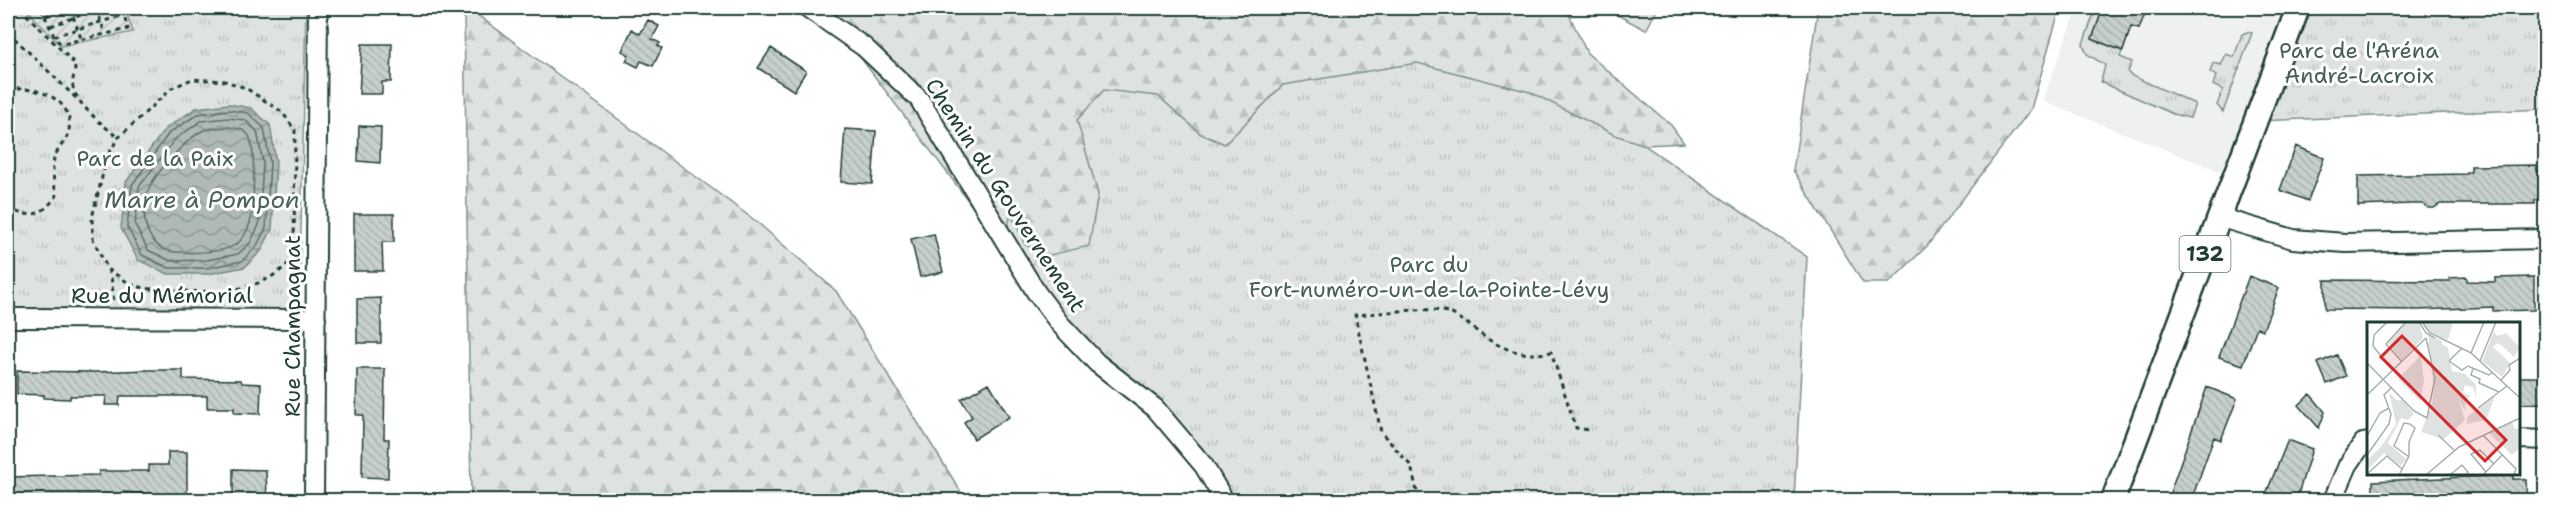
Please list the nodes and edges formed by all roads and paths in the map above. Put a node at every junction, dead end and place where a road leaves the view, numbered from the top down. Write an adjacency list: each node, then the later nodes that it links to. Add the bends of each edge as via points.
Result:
1 (20, 8): 20 (path, via 74,63 72,81)
2 (41, 8): 10 (path)
3 (68, 8): 10 (path); 11 (path)
4 (97, 8): 11 (path); 12 (path)
5 (122, 8): 9 (path)
6 (318, 8): 30 (street, Rue Champagnat)
7 (808, 8): 36 (street, Chemin du Gouvernement, via 864,46 919,99 1036,292 1060,324 1097,363 1155,408 1204,466)
8 (2298, 8): 25 (main road, 132)
9 (125, 15): 12 (path); 16 (path, via 128,29)
10 (46, 16): 13 (path)
11 (74, 17): 13 (path); 14 (path)
12 (102, 22): 14 (path); 16 (path)
13 (50, 26): 17 (path)
14 (78, 28): 17 (path); 18 (path)
15 (8, 32): 20 (path)
16 (105, 35): 18 (path)
17 (54, 36): 18 (path, via 61,44)
18 (82, 40)
19 (8, 90): 24 (path, via 37,90 54,97 70,121 69,133 54,161 56,197 36,215)
20 (80, 101): 21 (path)
21 (118, 138): 27 (path, via 107,157 92,218 93,239); 27 (path, via 172,88 192,80 225,81 246,88 282,112 295,130 294,257 284,269 260,283 219,293 136,286)
22 (8, 148): 23 (path)
23 (14, 151)
24 (8, 209)
25 (2218, 217): 26 (street, via 2293,239 2345,243); 38 (main road, 132)
26 (2546, 238)
27 (108, 270): 29 (path)
28 (8, 318): 29 (street, Rue du Mémorial)
29 (115, 318): 30 (street, Rue du Mémorial)
30 (316, 319): 35 (street, Rue Champagnat)
31 (1589, 430): 37 (path, via 1576,428 1551,352 1521,354 1446,312 1355,315 1381,432 1411,466)
32 (2520, 439): 33 (street)
33 (2546, 440)
34 (2367, 442): 39 (street, via 2348,465)
35 (314, 501)
36 (1224, 501)
37 (1419, 501)
38 (2113, 501)
39 (2333, 501)

